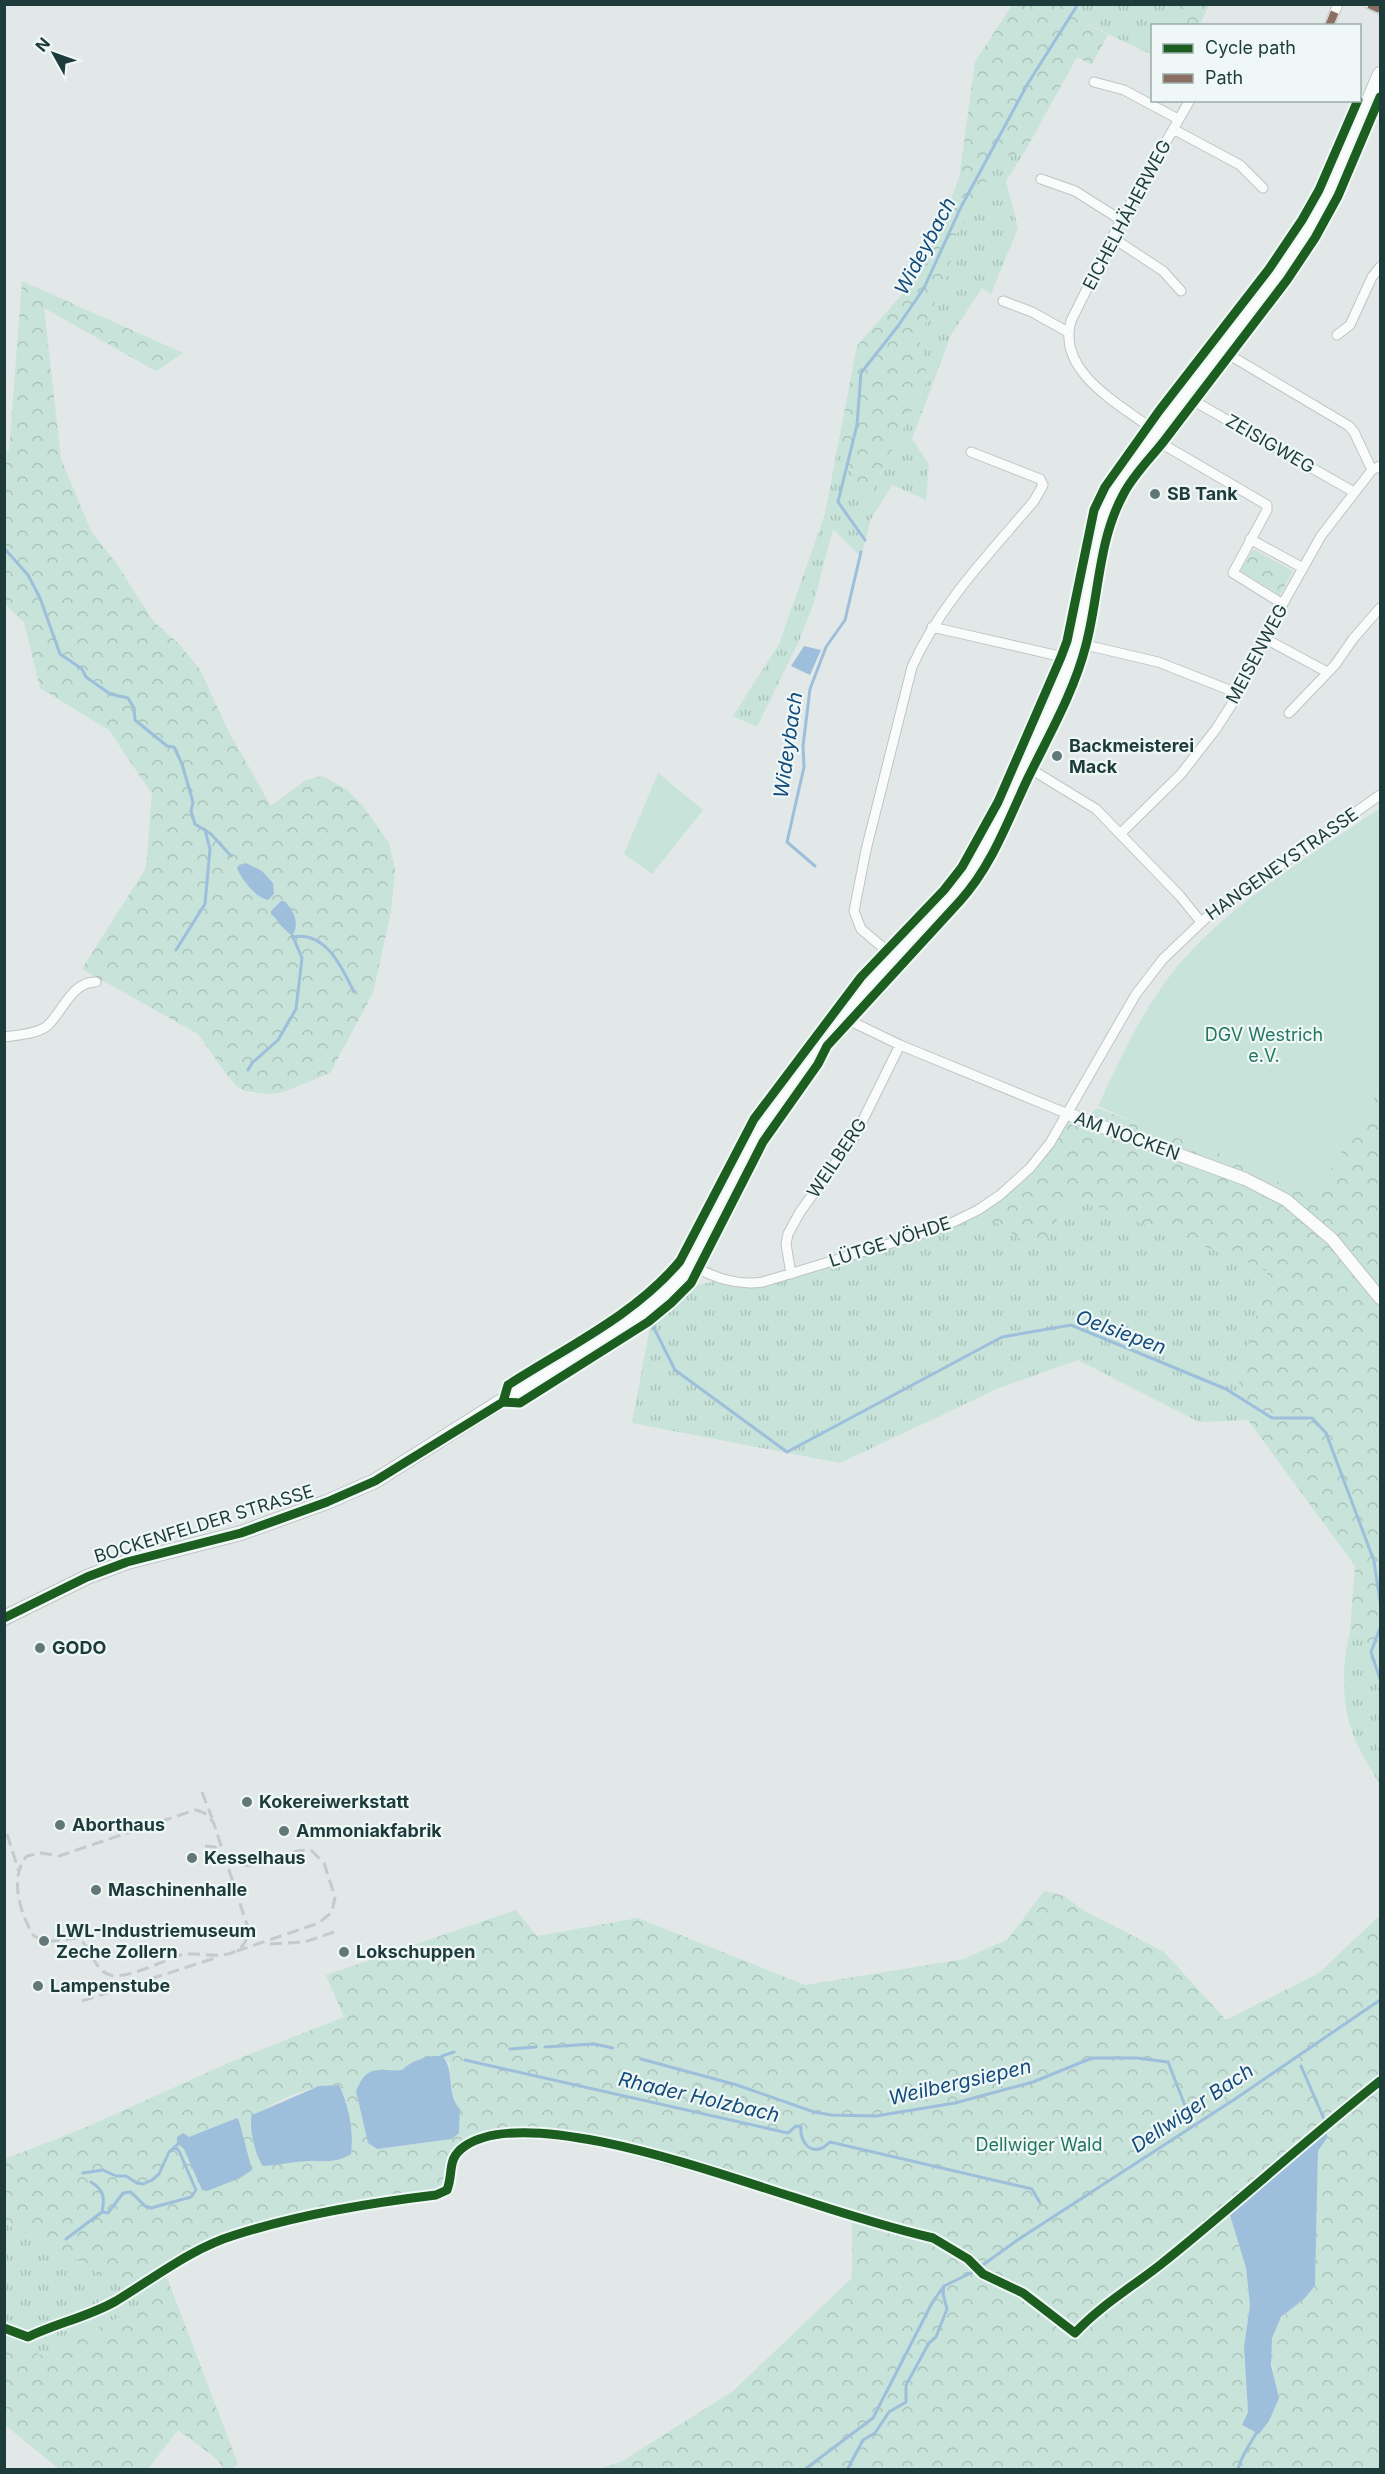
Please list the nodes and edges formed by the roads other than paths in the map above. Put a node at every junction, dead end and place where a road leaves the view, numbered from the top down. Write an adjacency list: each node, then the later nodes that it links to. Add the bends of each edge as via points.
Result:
1 (1338, 4): 4 (street)
2 (1369, 4): 3 (street)
3 (1380, 9)
4 (1330, 24)
5 (1380, 74): 19 (main road, BOCKENFELDER STRASSE, via 1330,192 1307,233 1280,275)
6 (1094, 82): 8 (street, via 1124,90)
7 (1189, 102): 8 (street, EICHELHÄHERWEG)
8 (1178, 119): 9 (street, EICHELHÄHERWEG)
9 (1173, 129): 11 (street, via 1240,165); 12 (street, EICHELHÄHERWEG)
10 (1041, 179): 12 (street, via 1075,191)
11 (1263, 188)
12 (1121, 220): 13 (street, EICHELHÄHERWEG)
13 (1113, 238): 15 (street, via 1163,271); 17 (street, EICHELHÄHERWEG)
14 (1380, 267): 18 (street, via 1350,325)
15 (1181, 291)
16 (1003, 301): 17 (street)
17 (1068, 332): 21 (street, via 1072,357 1081,373)
18 (1338, 335)
19 (1221, 350): 20 (main road, BOCKENFELDER STRASSE); 23 (street, via 1349,426)
20 (1185, 396): 21 (main road, BOCKENFELDER STRASSE); 24 (street, ZEISIGWEG)
21 (1154, 435): 25 (street, via 1267,505); 31 (main road, BOCKENFELDER STRASSE, via 1117,486 1104,515)
22 (970, 452): 29 (street, via 1040,479 1043,485)
23 (1376, 468): 24 (street, MEISENWEG)
24 (1354, 492): 26 (street, MEISENWEG, via 1321,536)
25 (1250, 539): 26 (street); 27 (street, via 1233,573)
26 (1304, 568): 27 (street, MEISENWEG)
27 (1283, 604): 30 (street, MEISENWEG)
28 (1380, 609): 33 (street)
29 (932, 627): 32 (street); 40 (street, via 912,667 904,694 854,911 861,929)
30 (1264, 638): 33 (street); 34 (street, MEISENWEG)
31 (1077, 643): 32 (main road, BOCKENFELDER STRASSE); 34 (street, via 1158,662)
32 (1072, 660): 36 (main road, BOCKENFELDER STRASSE)
33 (1327, 672): 35 (street)
34 (1237, 693): 38 (street, MEISENWEG, via 1193,760)
35 (1289, 713)
36 (1024, 765): 38 (street, HANGENEYSTRASSE, via 1096,809); 40 (main road, BOCKENFELDER STRASSE, via 968,876)
37 (1380, 795): 39 (street, HANGENEYSTRASSE)
38 (1120, 834): 39 (street, HANGENEYSTRASSE)
39 (1201, 922): 45 (street, LÜTGE VÖHDE, via 1162,959 1136,994)
40 (894, 957): 42 (main road, BOCKENFELDER STRASSE)
41 (96, 982): 43 (street, via 89,982 72,996 46,1026)
42 (842, 1017): 44 (street, AM NOCKEN); 46 (main road, BOCKENFELDER STRASSE, via 763,1124)
43 (4, 1037)
44 (900, 1045): 45 (street, AM NOCKEN); 47 (street, WEILBERG, via 855,1136 788,1234)
45 (1068, 1114): 47 (street, LÜTGE VÖHDE, via 1030,1168 978,1210 941,1228); 48 (street, AM NOCKEN, via 1227,1172 1286,1200 1332,1239)
46 (690, 1265): 47 (street, LÜTGE VÖHDE, via 720,1280 746,1284); 49 (main road, BOCKENFELDER STRASSE, via 650,1307 375,1481 241,1533 127,1562)
47 (791, 1274)
48 (1380, 1298)
49 (4, 1618)

